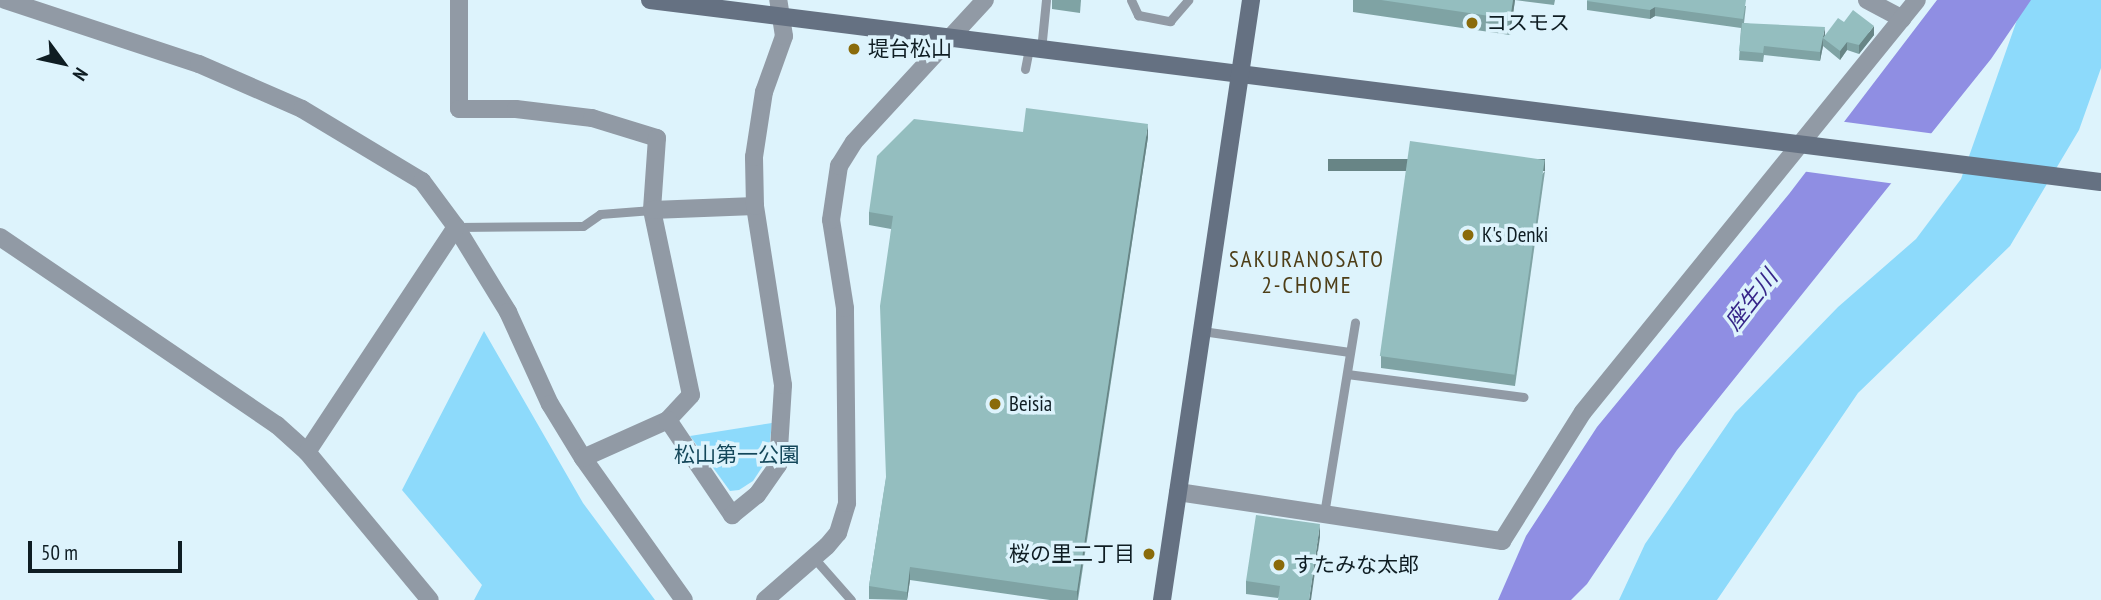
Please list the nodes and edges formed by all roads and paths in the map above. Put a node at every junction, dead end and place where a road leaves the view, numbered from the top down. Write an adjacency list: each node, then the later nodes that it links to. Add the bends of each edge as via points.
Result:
1 (5, 0): 19 (street, via 187,59 302,109 422,181)
2 (459, 0): 18 (street, via 459,109 516,109 592,118 657,138)
3 (650, 0): 11 (street)
4 (985, 0): 31 (street, via 854,142 839,166 831,220 845,308 847,503 838,533)
5 (1046, 0): 13 (lane)
6 (1130, 0): 7 (lane, via 1138,15 1170,21)
7 (1188, 0)
8 (1251, 0): 15 (street)
9 (1867, 0): 12 (street)
10 (1917, 0): 12 (street)
11 (780, 8): 13 (street); 17 (street, via 783,43 757,124)
12 (1902, 19): 30 (street, via 1583,412 1502,541)
13 (1035, 49): 14 (lane); 15 (street)
14 (1025, 69)
15 (1240, 75): 16 (street); 22 (street)
16 (2101, 182)
17 (755, 206): 18 (street); 26 (street, via 782,375 784,421 778,465 757,495 732,515)
18 (652, 210): 19 (lane, via 600,214 583,226); 26 (street, via 691,395)
19 (456, 227): 27 (street); 28 (street, via 508,312 550,404)
20 (0, 237): 27 (street, via 185,359)
21 (1355, 321): 23 (lane)
22 (1202, 331): 23 (lane); 29 (street)
23 (1350, 352): 24 (lane)
24 (1347, 374): 25 (lane); 30 (lane)
25 (1524, 397)
26 (668, 420): 28 (street)
27 (307, 452): 32 (street)
28 (583, 458): 33 (street)
29 (1178, 492): 30 (street); 36 (street)
30 (1324, 514)
31 (814, 558): 34 (street); 35 (lane)
32 (430, 600)
33 (684, 600)
34 (765, 600)
35 (851, 600)
36 (1162, 600)

